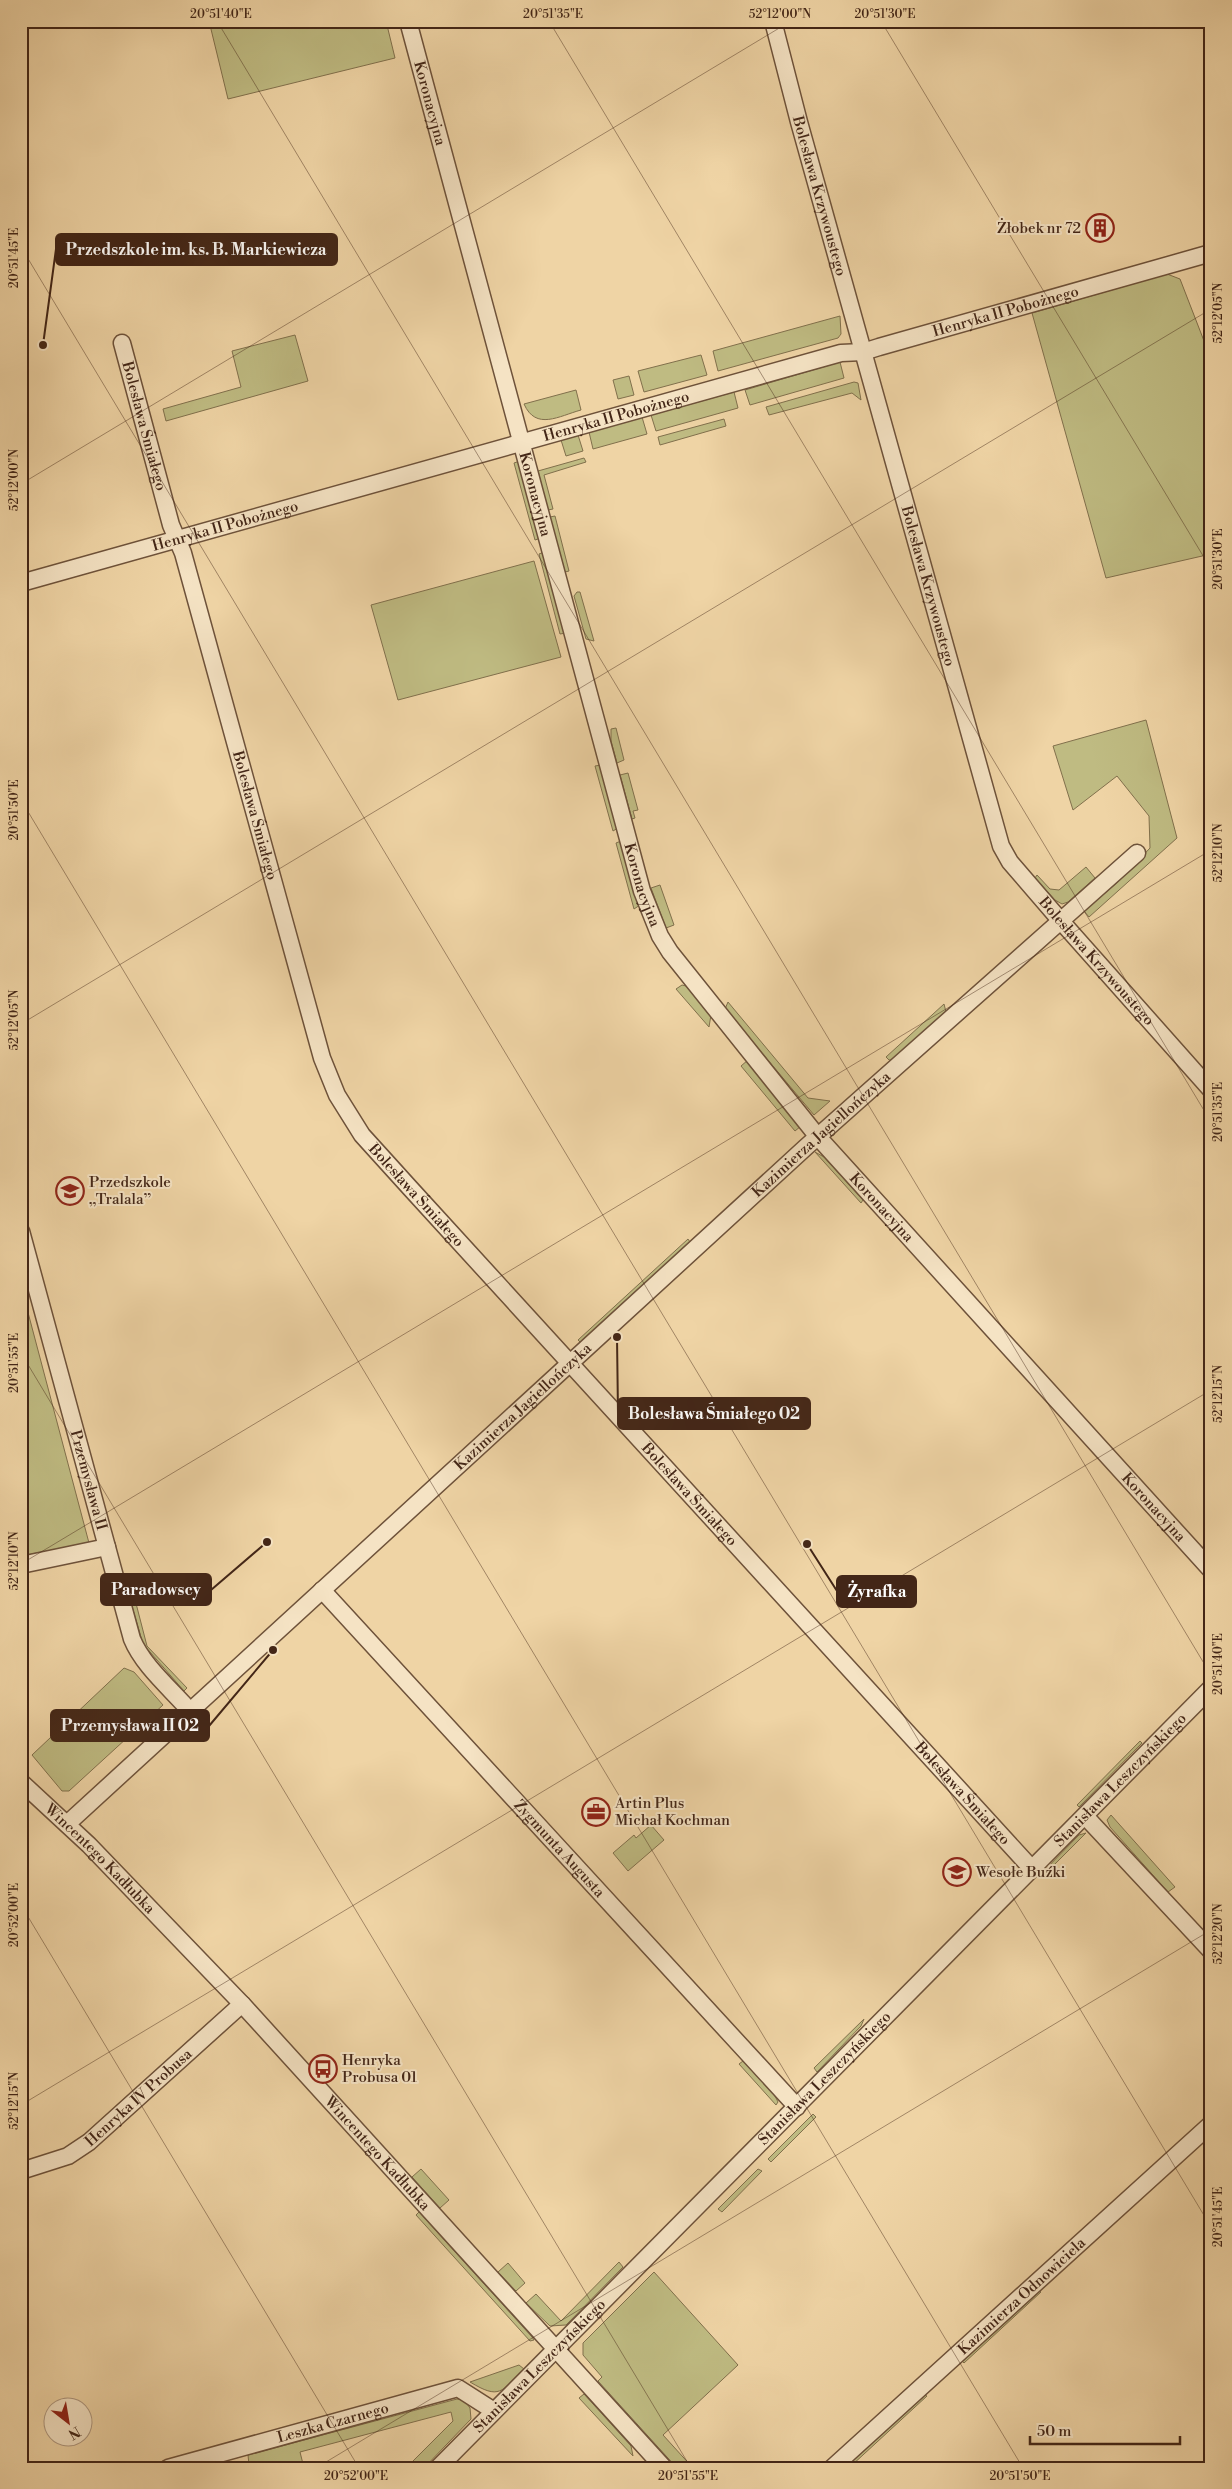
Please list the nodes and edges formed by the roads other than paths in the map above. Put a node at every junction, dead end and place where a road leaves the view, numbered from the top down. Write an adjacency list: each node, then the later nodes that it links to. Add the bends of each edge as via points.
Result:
1 (408, 21): 6 (street, Koronacyjna)
2 (773, 21): 5 (street, Bolesława Krzywoustego)
3 (1211, 253): 5 (street, Henryka II Pobożnego)
4 (122, 343): 7 (street, Bolesława Śmiałego)
5 (863, 352): 6 (street, Henryka II Pobożnego, via 841,353); 10 (street, Bolesława Krzywoustego, via 1001,846 1010,862)
6 (522, 442): 7 (street, Henryka II Pobożnego); 12 (street, Koronacyjna, via 642,891 660,936)
7 (177, 539): 8 (street, Henryka II Pobożnego); 14 (street, Bolesława Śmiałego, via 322,1058 337,1095 366,1140)
8 (21, 583)
9 (1137, 853): 10 (street, Kazimierza Jagiellończyka)
10 (1060, 920): 11 (street, Bolesława Krzywoustego); 12 (street, Kazimierza Jagiellończyka)
11 (1209, 1085)
12 (818, 1137): 14 (street, Kazimierza Jagiellończyka); 17 (street, Koronacyjna)
13 (21, 1231): 15 (street, Przemysława II)
14 (570, 1363): 18 (street, Kazimierza Jagiellończyka); 24 (street, Bolesława Śmiałego)
15 (107, 1547): 16 (street); 20 (street, Przemysława II, via 136,1650)
16 (21, 1565)
17 (1211, 1570)
18 (322, 1590): 20 (street, Kazimierza Jagiellończyka); 27 (street, Zygmunta Augusta)
19 (1211, 1688): 22 (street, Stanisława Leszczyńskiego)
20 (190, 1711): 23 (street, Kazimierza Jagiellończyka)
21 (21, 1782): 23 (street, Wincentego Kadłubka)
22 (1084, 1816): 24 (street, Stanisława Leszczyńskiego); 25 (street)
23 (67, 1824): 26 (street, Wincentego Kadłubka)
24 (1032, 1869): 27 (street, Stanisława Leszczyńskiego)
25 (1211, 1951)
26 (242, 2004): 29 (street, Henryka IV Probusa, via 89,2142 68,2156); 30 (street, Wincentego Kadłubka)
27 (796, 2108): 30 (street, Stanisława Leszczyńskiego)
28 (1211, 2124): 35 (street, Kazimierza Odnowiciela)
29 (21, 2171)
30 (556, 2349): 31 (street, Stanisława Leszczyńskiego); 34 (street, Wincentego Kadłubka)
31 (494, 2411): 32 (street, Leszka Czarnego, via 458,2388); 33 (street, Stanisława Leszczyńskiego)
32 (168, 2468)
33 (438, 2468)
34 (664, 2468)
35 (832, 2468)

